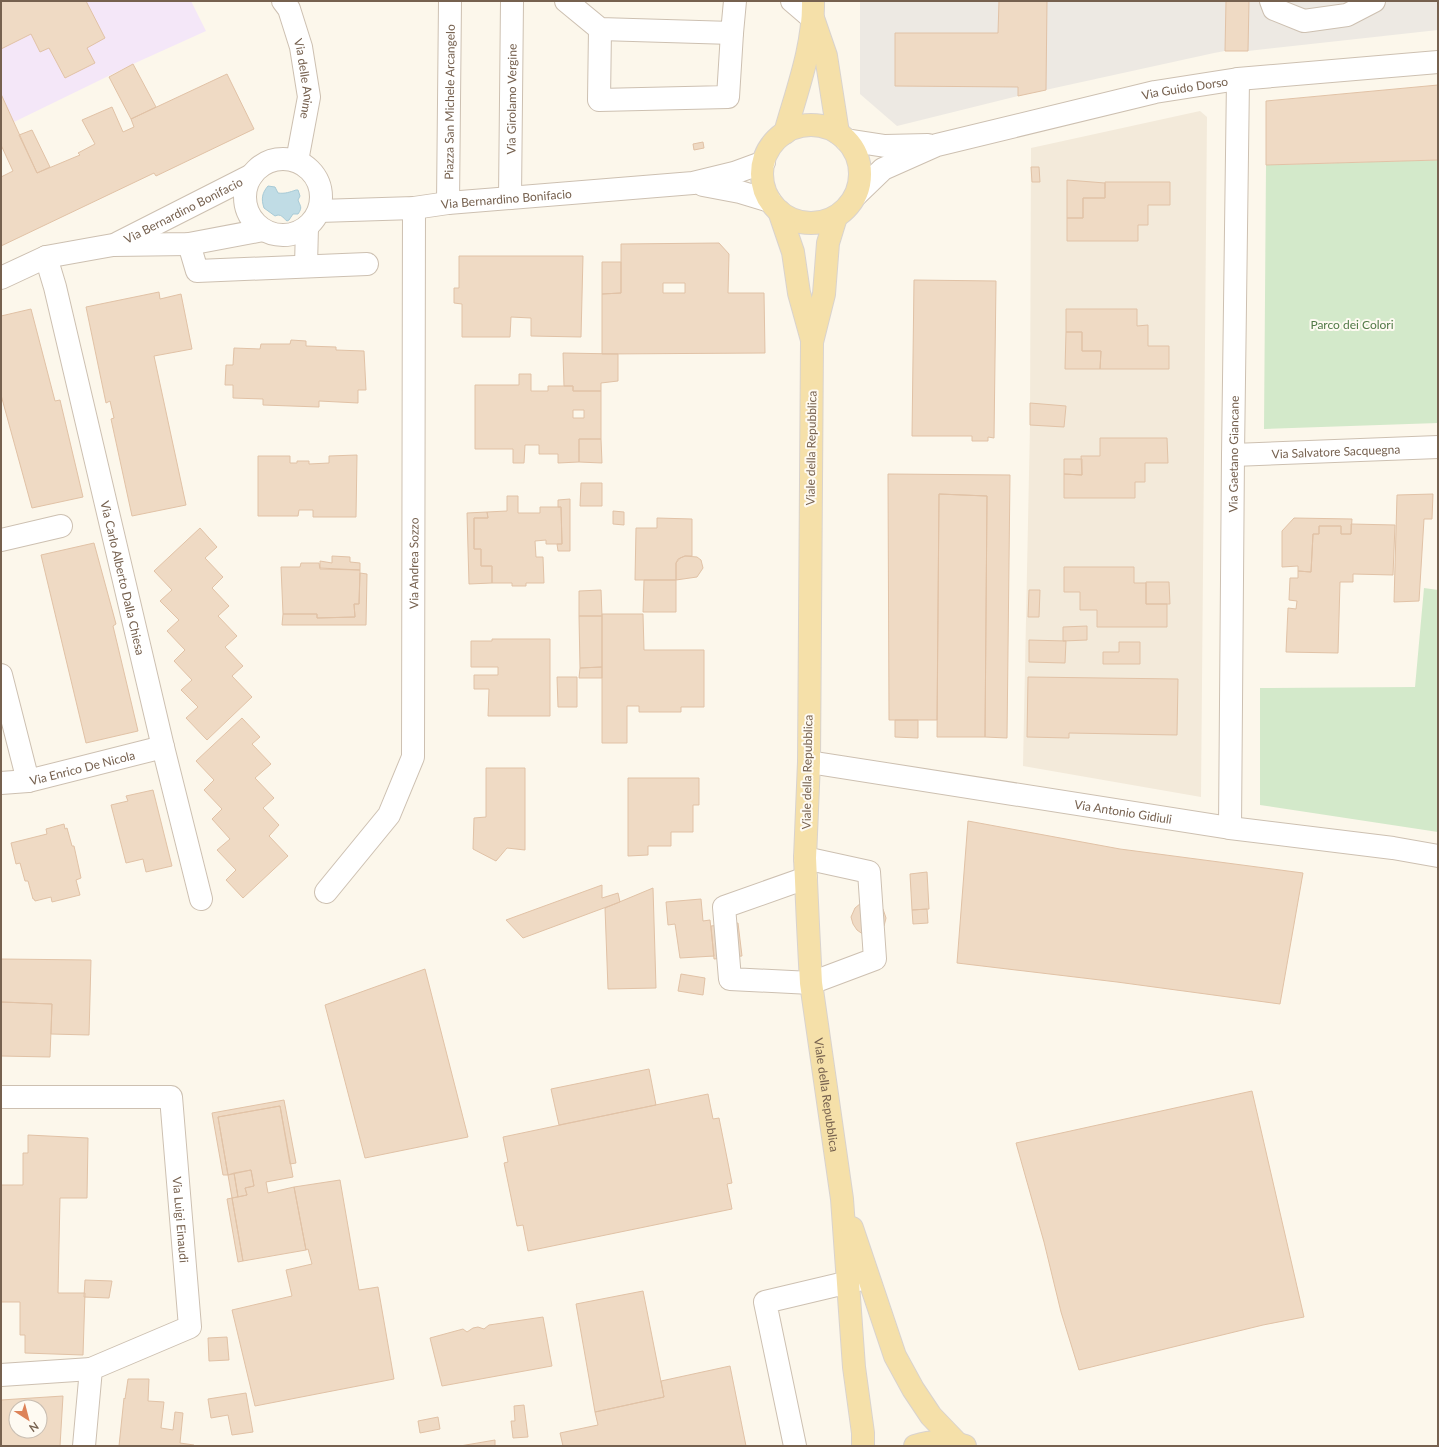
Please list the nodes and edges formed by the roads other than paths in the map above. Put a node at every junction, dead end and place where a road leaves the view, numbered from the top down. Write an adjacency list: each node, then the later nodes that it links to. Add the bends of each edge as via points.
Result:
1 (283, 1): 17 (street, Via delle Anime, via 289,9 301,47 309,97)
2 (450, 1): 23 (street, Piazza San Michele Arcangelo)
3 (512, 1): 22 (street, Via Girolamo Vergine)
4 (566, 1): 10 (street)
5 (735, 1): 11 (street)
6 (792, 1): 9 (street)
7 (1271, 1): 8 (street, via 1274,9 1304,21 1347,15)
8 (1374, 1)
9 (813, 10): 14 (main road, Viale della Repubblica, via 807,53); 15 (main road, via 826,56)
10 (600, 29): 11 (street); 11 (street, via 599,100 728,97)
11 (732, 33)
12 (1438, 62): 13 (street, Via Guido Dorso)
13 (1238, 79): 16 (street, Via Guido Dorso, via 1155,92); 37 (street, Via Gaetano Giancane)
14 (785, 133): 15 (main road, Viale della Repubblica, via 802,126 821,126); 18 (main road, Viale della Repubblica, via 772,146)
15 (842, 136): 16 (street, Via Guido Dorso, via 885,146); 21 (main road, via 857,156 860,176)
16 (937, 145): 21 (street, Via Guido Dorso, via 883,169)
17 (297, 161): 19 (street, Via Bernardino Bonifacio, via 280,158 264,163); 27 (street, Via Bernardino Bonifacio, via 313,172 322,191)
18 (764, 162): 20 (street, Via Bernardino Bonifacio); 24 (main road, Viale della Repubblica, via 762,180)
19 (252, 175): 28 (street, Via Bernardino Bonifacio, via 245,194 249,215); 30 (street, Via Bernardino Bonifacio)
20 (694, 183): 22 (street, Via Bernardino Bonifacio); 24 (street, Via Bernardino Bonifacio, via 740,192)
21 (856, 195): 26 (main road, via 848,208)
22 (510, 198): 23 (street, Via Bernardino Bonifacio)
23 (448, 203): 25 (street, Via Bernardino Bonifacio)
24 (775, 206): 26 (main road, via 799,222 818,223); 35 (main road, Viale della Repubblica, via 793,252 799,293)
25 (414, 208): 27 (street, Via Bernardino Bonifacio); 48 (street, Via Andrea Sozzo, via 413,757 390,815)
26 (836, 217): 35 (main road, Viale della Repubblica, via 828,243 824,294)
27 (313, 219): 28 (street, Via Bernardino Bonifacio, via 285,235); 33 (street)
28 (263, 230): 29 (street, Via Bernardino Bonifacio)
29 (189, 244): 30 (street, Via Bernardino Bonifacio); 33 (street, via 197,271)
30 (113, 245): 31 (street, Via Bernardino Bonifacio)
31 (46, 257): 34 (street, Via Bernardino Bonifacio); 41 (street, Via Carlo Alberto Dalla Chiesa)
32 (367, 264): 33 (street)
33 (306, 266)
34 (1, 278)
35 (812, 342): 42 (main road, Viale della Repubblica)
36 (1438, 447): 37 (street, Via Salvatore Sacquegna)
37 (1233, 455): 45 (street, Via Gaetano Giancane)
38 (61, 526): 39 (street)
39 (1, 540)
40 (1, 675): 43 (street)
41 (163, 747): 43 (street, Via Enrico De Nicola); 49 (street, Via Carlo Alberto Dalla Chiesa)
42 (809, 762): 45 (street, Via Antonio Gidiuli); 47 (main road, Viale della Repubblica)
43 (28, 781): 44 (street, Via Enrico De Nicola)
44 (1, 783)
45 (1230, 828): 46 (street, Via Antonio Gidiuli)
46 (1438, 856)
47 (805, 868): 50 (main road, Viale della Repubblica); 50 (street, via 869,872 875,960); 50 (street, via 724,907 730,979)
48 (326, 892)
49 (200, 899)
50 (811, 983): 52 (main road, Viale della Repubblica, via 842,1199)
51 (1, 1097): 53 (street, Via Luigi Einaudi, via 171,1097 190,1328)
52 (859, 1280): 55 (main road, Viale della Repubblica, via 913,1389 931,1416); 57 (street, via 765,1302); 58 (main road, Viale della Repubblica, via 854,1367)
53 (91, 1369): 54 (street); 56 (street)
54 (1, 1375)
55 (962, 1445): 59 (main road, via 938,1442)
56 (84, 1446)
57 (795, 1446)
58 (863, 1446)
59 (915, 1446)

